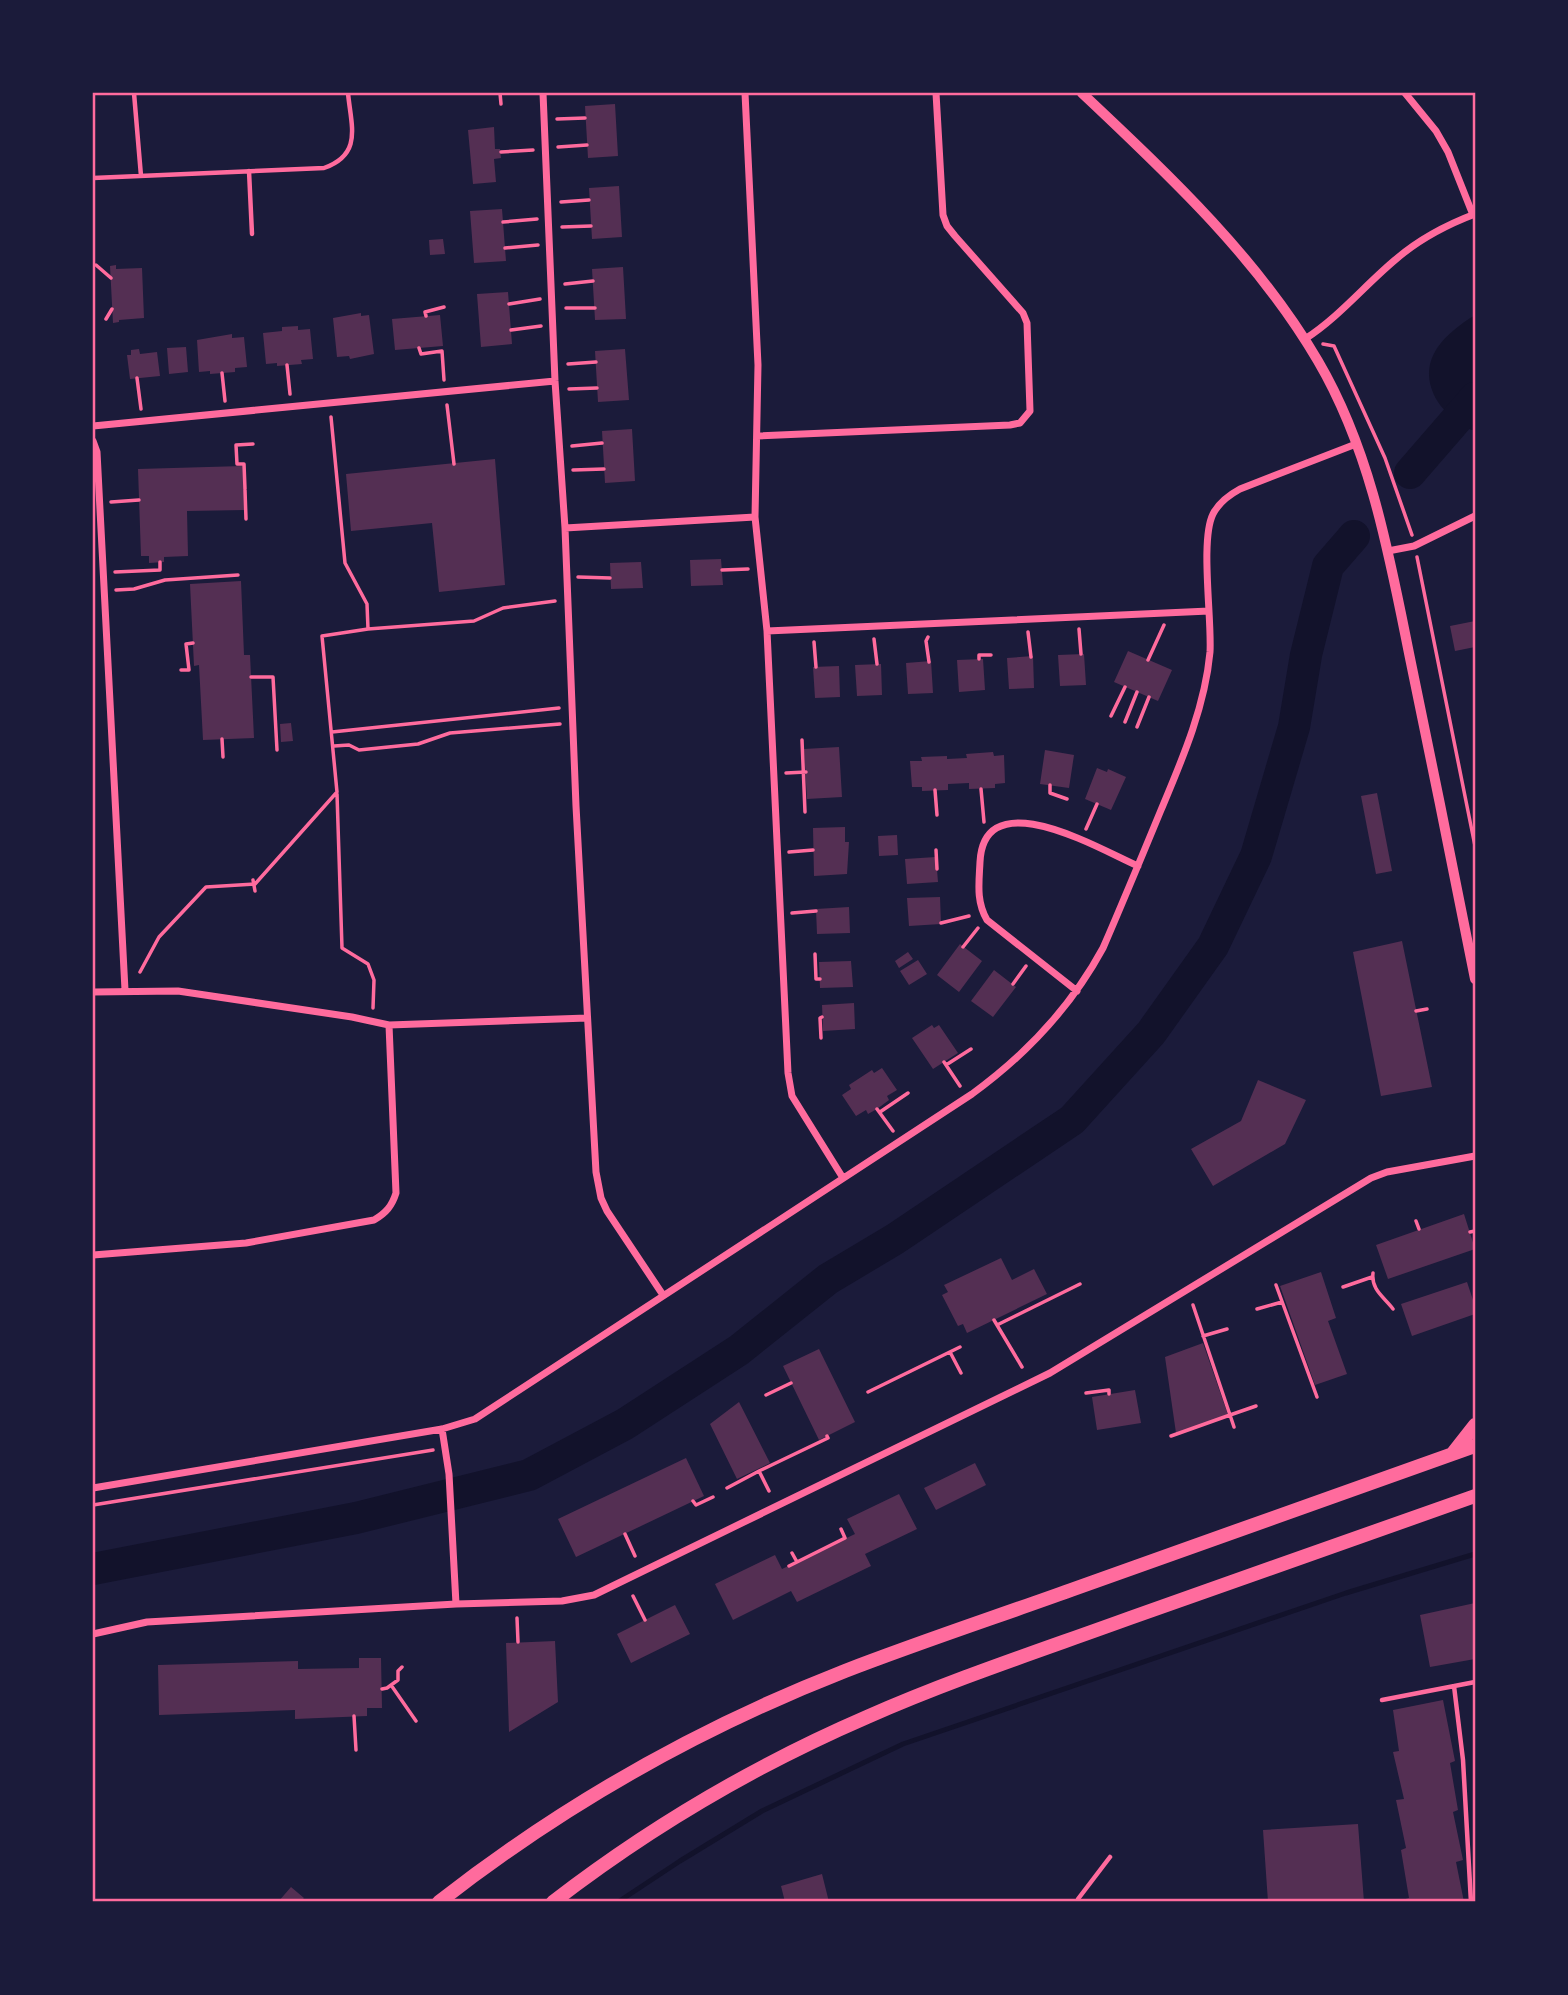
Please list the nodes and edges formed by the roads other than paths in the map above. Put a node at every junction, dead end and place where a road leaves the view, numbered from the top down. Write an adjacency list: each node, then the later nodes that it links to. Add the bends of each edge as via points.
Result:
1 (134, 93): 9 (lane)
2 (348, 93): 8 (lane, via 352,142 344,158 324,169)
3 (543, 93): 14 (street)
4 (745, 93): 16 (street)
5 (936, 93): 16 (street, via 947,226 1027,323 1031,401 1026,418 1010,425)
6 (1082, 93): 13 (street, via 1220,229)
7 (1405, 93): 11 (street, via 1448,152)
8 (249, 172): 9 (lane); 12 (lane)
9 (141, 176): 10 (lane)
10 (93, 178)
11 (1474, 215): 13 (street, via 1410,248)
12 (252, 234)
13 (1305, 340): 18 (street, via 1338,398)
14 (555, 381): 15 (street); 21 (street)
15 (93, 426)
16 (757, 436): 20 (street)
17 (93, 441): 27 (street)
18 (1356, 444): 22 (street); 23 (street, via 1240,489 1218,506 1210,525)
19 (1475, 516): 22 (street, via 1414,546)
20 (755, 517): 21 (street); 24 (street)
21 (565, 527): 30 (street)
22 (1388, 551): 26 (street)
23 (1209, 611): 24 (street); 25 (street, via 1210,652 1202,698)
24 (767, 631): 33 (street, via 789,1084 800,1111)
25 (1138, 866): 28 (street, via 1103,948); 28 (street, via 1032,823 998,827 981,850 978,896 987,920)
26 (1475, 979)
27 (125, 990): 29 (street); 31 (street, via 178,991)
28 (1077, 990): 33 (street, via 1006,1068)
29 (93, 992)
30 (587, 1018): 31 (street); 35 (street, via 601,1198)
31 (388, 1025): 34 (street, via 396,1193 385,1214 374,1220 246,1244)
32 (1475, 1156): 42 (street, via 1371,1178 1050,1373 594,1595 562,1601)
33 (843, 1178): 35 (street)
34 (93, 1255)
35 (663, 1295): 37 (street, via 475,1419)
36 (1475, 1425): 39 (highway)
37 (442, 1429): 40 (street); 42 (street)
38 (1475, 1446): 39 (highway)
39 (1452, 1454): 48 (highway, via 798,1690 617,1780 532,1833)
40 (93, 1488)
41 (1475, 1496): 49 (highway, via 864,1718 700,1803)
42 (456, 1604): 43 (street, via 148,1622)
43 (93, 1634)
44 (1475, 1682): 45 (lane)
45 (1454, 1686): 46 (lane); 51 (lane)
46 (1382, 1700)
47 (1110, 1857): 50 (lane)
48 (439, 1902)
49 (553, 1902)
50 (1078, 1902)
51 (1471, 1902)

